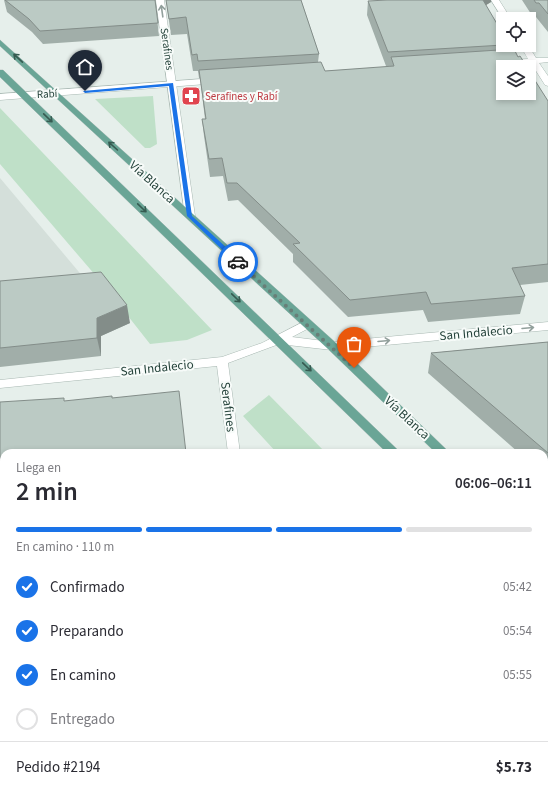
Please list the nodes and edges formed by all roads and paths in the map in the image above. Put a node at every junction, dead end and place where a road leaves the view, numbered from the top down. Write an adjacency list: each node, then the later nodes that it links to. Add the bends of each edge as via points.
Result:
1 (160, 0): 11 (street, Serafines, one-way to 1)
2 (495, 0): 3 (street)
3 (503, 12)
4 (0, 42): 12 (main road, Vía Blanca, one-way to 4)
5 (548, 60): 6 (street)
6 (536, 61)
7 (536, 64): 10 (street)
8 (0, 72): 13 (main road, Vía Blanca)
9 (226, 80): 11 (street, Rabí)
10 (548, 83)
11 (171, 84): 12 (street, Rabí); 15 (street, Serafines)
12 (56, 94): 13 (street, Rabí); 15 (main road, Vía Blanca, one-way to 12)
13 (24, 95): 14 (street, Rabí); 18 (main road, Vía Blanca, one-way to 18)
14 (0, 97)
15 (190, 216): 16 (main road, Vía Blanca)
16 (307, 324): 18 (street, San Indalecio); 19 (main road, Vía Blanca)
17 (548, 326): 19 (street, San Indalecio, one-way to 17)
18 (279, 340): 19 (street, San Indalecio); 20 (street, San Indalecio, via 246,355); 23 (main road, Vía Blanca, one-way to 23)
19 (332, 346): 24 (main road, Vía Blanca)
20 (222, 361): 21 (street, San Indalecio); 22 (street, Serafines)
21 (0, 384)
22 (233, 449)
23 (391, 449)
24 (440, 449)

